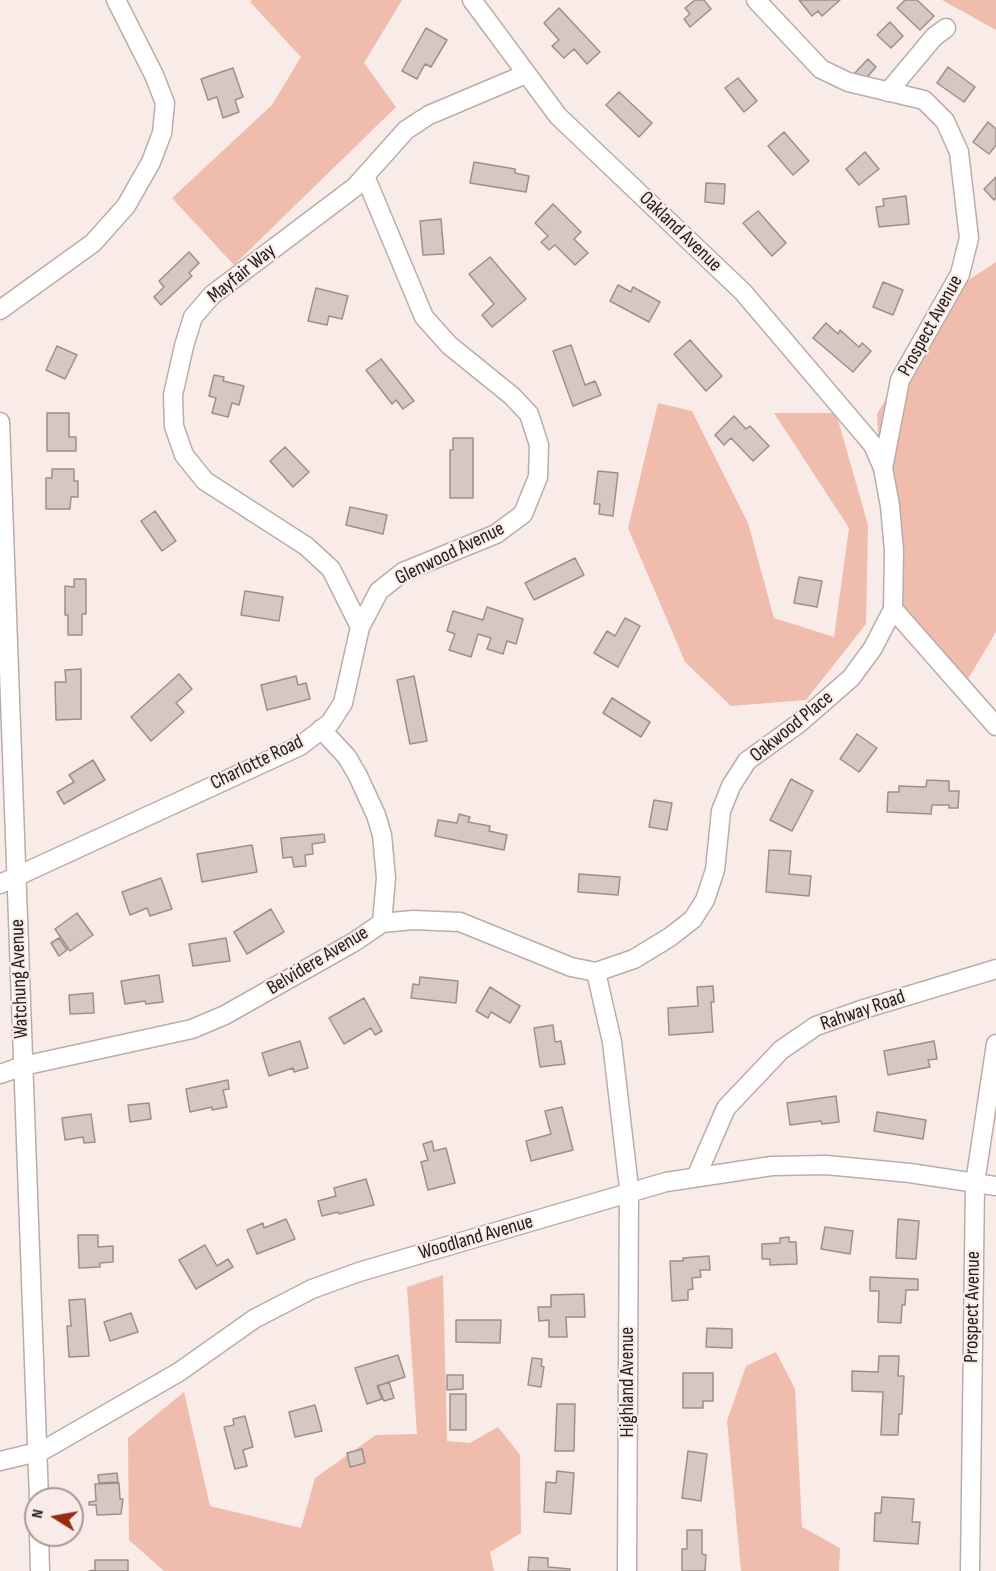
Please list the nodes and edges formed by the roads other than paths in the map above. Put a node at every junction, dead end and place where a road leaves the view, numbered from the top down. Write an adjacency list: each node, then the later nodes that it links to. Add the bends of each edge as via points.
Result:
1 (116, 0): 8 (street, via 165,103 162,133 126,206 93,243)
2 (472, 0): 5 (street, Oakland Avenue)
3 (756, 0): 6 (street, Prospect Avenue, via 821,69)
4 (946, 28): 6 (street)
5 (526, 74): 7 (street, Mayfair Way, via 429,115 406,130); 10 (street, Oakland Avenue, via 558,116 743,292 873,445)
6 (888, 92): 10 (street, Prospect Avenue, via 924,100 945,121 959,152 969,238 960,274 900,380)
7 (365, 176): 13 (street, Glenwood Avenue, via 424,317 449,345 529,414 539,445 538,477 524,514 496,534 403,572 379,591); 13 (street, Mayfair Way, via 212,295 193,317 173,395 174,426 191,464 205,481 306,546 331,569)
8 (0, 310)
9 (0, 423): 11 (street, Watchung Avenue)
10 (883, 468): 12 (street, Prospect Avenue, via 894,550)
11 (2, 530): 16 (street, Watchung Avenue)
12 (893, 609): 14 (street); 19 (street, Oakwood Place, via 873,648 850,678 798,724 747,761 731,786 722,811 715,870 705,900 693,919 634,959)
13 (360, 627): 15 (street, Glenwood Avenue, via 343,703)
14 (996, 726)
15 (321, 729): 16 (street, Charlotte Road, via 300,746); 17 (street, Charlotte Road, via 358,776 376,814 386,878)
16 (8, 880): 21 (street, Watchung Avenue)
17 (382, 923): 19 (street, Belvidere Avenue, via 460,922 572,967); 21 (street, Belvidere Avenue, via 225,1015 200,1025)
18 (996, 969): 23 (street, Rahway Road, via 816,1026 781,1050 726,1108)
19 (596, 972): 26 (street, via 612,1042)
20 (996, 1044): 24 (street, Prospect Avenue)
21 (23, 1066): 22 (street, Belvidere Avenue); 27 (street, Watchung Avenue)
22 (0, 1074)
23 (696, 1177): 24 (street, Woodland Avenue, via 772,1166 826,1165); 26 (street, Woodland Avenue)
24 (975, 1183): 25 (street, Woodland Avenue); 33 (street, Prospect Avenue)
25 (996, 1186)
26 (629, 1193): 27 (street, Woodland Avenue, via 312,1289 254,1319 179,1372); 32 (street, Highland Avenue)
27 (38, 1453): 28 (street, Woodland Avenue); 29 (street, Watchung Avenue)
28 (0, 1461)
29 (39, 1487)
30 (39, 1547): 31 (street)
31 (40, 1571)
32 (627, 1571)
33 (970, 1571)

